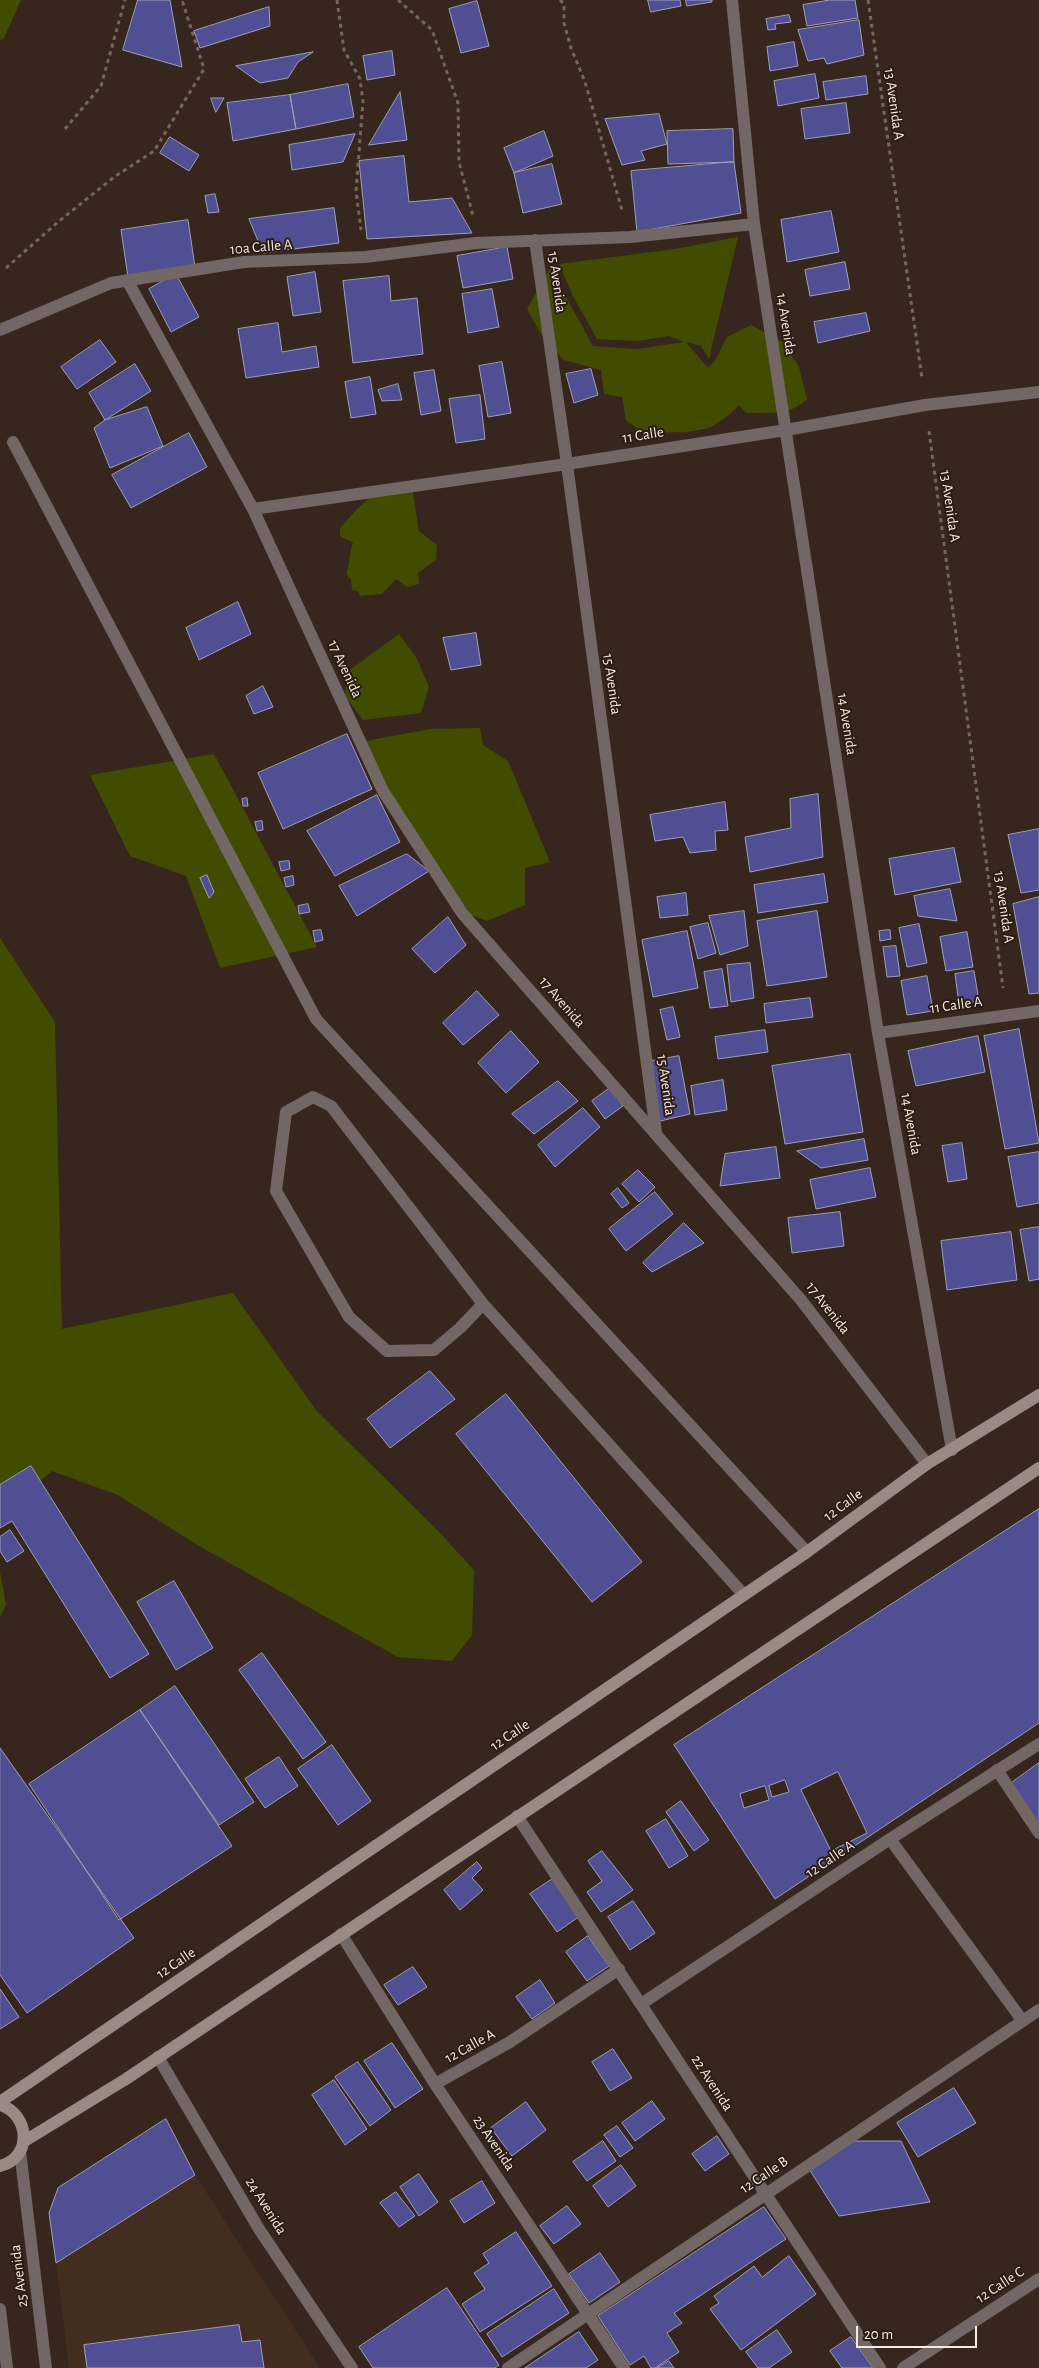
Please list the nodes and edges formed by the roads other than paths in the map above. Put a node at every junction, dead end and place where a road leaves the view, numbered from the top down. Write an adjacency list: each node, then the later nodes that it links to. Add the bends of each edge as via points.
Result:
1 (732, 0): 2 (street, 14 Avenida)
2 (754, 224): 3 (street, 10a Calle A, via 630,237); 7 (street, 14 Avenida)
3 (535, 240): 4 (street, 10a Calle A, via 476,243 365,258 244,262); 9 (street, 15 Avenida)
4 (127, 280): 5 (street, 10a Calle A, via 111,283); 10 (street, 17 Avenida)
5 (0, 330)
6 (1039, 392): 7 (street, 11 Calle, via 926,405)
7 (786, 430): 9 (street, 11 Calle); 12 (street, 14 Avenida)
8 (13, 442): 19 (street, via 316,1019)
9 (567, 464): 10 (street, 11 Calle); 13 (street, 15 Avenida)
10 (252, 509): 13 (street, 17 Avenida, via 383,791 462,913)
11 (1039, 1011): 12 (street, 11 Calle A)
12 (878, 1033): 16 (street, 14 Avenida)
13 (656, 1132): 17 (street, 17 Avenida, via 802,1300)
14 (483, 1304): 14 (street, via 331,1106 313,1098 286,1112 276,1191 349,1317 387,1351 434,1350); 20 (street)
15 (1039, 1395): 16 (main road, 12 Calle)
16 (952, 1450): 17 (main road, 12 Calle)
17 (927, 1464): 19 (main road, 12 Calle)
18 (1039, 1468): 23 (main road)
19 (807, 1552): 20 (main road, 12 Calle)
20 (744, 1595): 33 (main road, 12 Calle)
21 (1039, 1744): 22 (street, 12 Calle A)
22 (997, 1770): 24 (street); 25 (street, 12 Calle A)
23 (517, 1816): 26 (main road); 27 (street, 22 Avenida)
24 (1039, 1833)
25 (890, 1839): 28 (street, 12 Calle A); 30 (street)
26 (341, 1934): 31 (main road); 32 (street, 23 Avenida)
27 (619, 1969): 28 (street, 22 Avenida); 32 (street, 12 Calle A, via 510,2042)
28 (641, 2004): 36 (street, 22 Avenida)
29 (1039, 2010): 30 (street, 12 Calle B)
30 (1022, 2020): 36 (street, 12 Calle B)
31 (158, 2057): 34 (main road); 42 (street, 24 Avenida, via 259,2229)
32 (435, 2084): 39 (street, 23 Avenida)
33 (0, 2104): 34 (main road, via 15,2113 21,2122 24,2132)
34 (22, 2147): 35 (main road, via 14,2159); 41 (street, 25 Avenida)
35 (0, 2166)
36 (766, 2193): 39 (street, 12 Calle B); 45 (street, 22 Avenida)
37 (1039, 2279): 46 (street, 12 Calle C)
38 (0, 2309): 40 (street, 25 Avenida)
39 (589, 2314): 43 (street, 12 Calle B); 44 (street, 23 Avenida)
40 (7, 2368)
41 (46, 2368)
42 (352, 2368)
43 (508, 2368)
44 (624, 2368)
45 (880, 2368)
46 (904, 2368)

